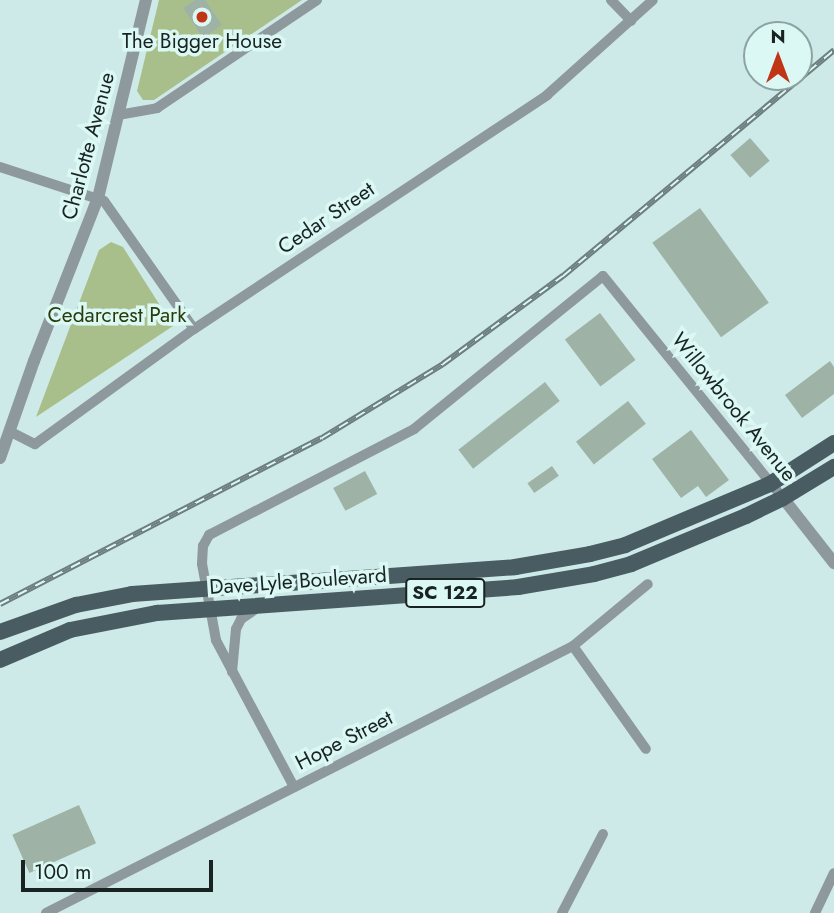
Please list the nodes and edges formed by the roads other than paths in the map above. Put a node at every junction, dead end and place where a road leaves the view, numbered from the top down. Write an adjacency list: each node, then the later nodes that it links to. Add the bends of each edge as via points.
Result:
1 (146, 0): 6 (street, Charlotte Avenue)
2 (317, 0): 6 (street, via 157,108)
3 (611, 0): 5 (street)
4 (653, 0): 5 (street, Cedar Street)
5 (631, 21): 9 (street, Cedar Street, via 547,94)
6 (118, 115): 8 (street, Charlotte Avenue)
7 (0, 167): 8 (street)
8 (98, 198): 9 (street); 10 (street, Charlotte Avenue)
9 (194, 329): 10 (street, Cedar Street, via 34,444)
10 (11, 432): 12 (street, Charlotte Avenue)
11 (834, 443): 14 (main road, Dave Lyle Boulevard / SC 122)
12 (0, 458)
13 (834, 467): 15 (main road, Dave Lyle Boulevard / SC 122)
14 (770, 484): 15 (street, Willowbrook Avenue); 18 (main road, Dave Lyle Boulevard / SC 122, via 625,545 590,554 515,567); 18 (street, Willowbrook Avenue, via 603,276 414,429 216,529 203,546)
15 (783, 498): 16 (street, Willowbrook Avenue); 19 (main road, Dave Lyle Boulevard / SC 122, via 651,556 594,574 518,587)
16 (834, 563)
17 (648, 584): 22 (street, Hope Street)
18 (204, 588): 20 (street); 21 (main road, Dave Lyle Boulevard / SC 122, via 103,598)
19 (265, 604): 20 (main road, Dave Lyle Boulevard / SC 122); 24 (street, via 250,611 238,625)
20 (208, 608): 23 (main road, Dave Lyle Boulevard / SC 122, via 70,630); 24 (street, via 215,640)
21 (0, 632)
22 (573, 646): 25 (street); 26 (street, Hope Street)
23 (0, 660)
24 (231, 672): 26 (street)
25 (646, 750)
26 (294, 786): 29 (street, Hope Street)
27 (603, 834): 30 (street)
28 (834, 873): 31 (street)
29 (46, 913)
30 (562, 913)
31 (815, 913)

